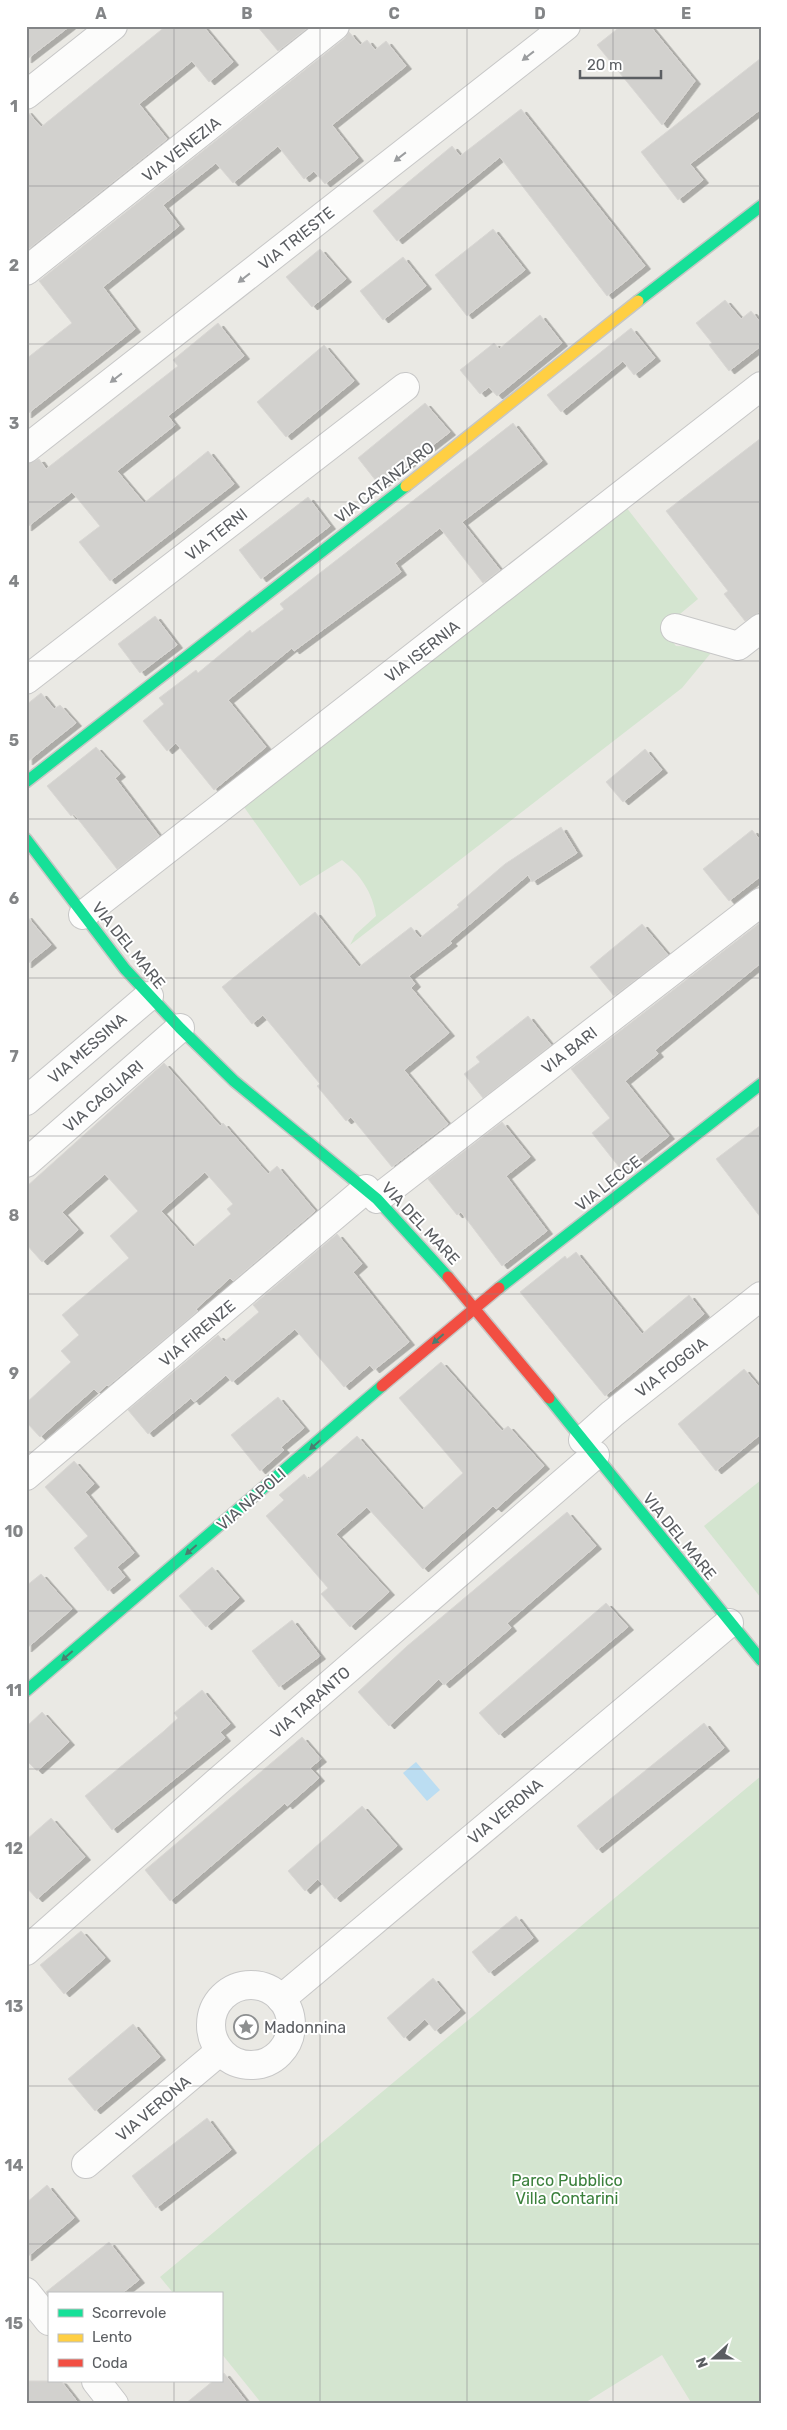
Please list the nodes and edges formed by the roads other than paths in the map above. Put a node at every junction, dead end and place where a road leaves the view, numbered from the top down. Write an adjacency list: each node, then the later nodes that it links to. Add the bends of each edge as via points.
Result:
1 (113, 26): 4 (street)
2 (335, 26): 6 (street, VIA VENEZIA)
3 (566, 26): 9 (street, VIA TRIESTE, one-way to 9)
4 (26, 95)
5 (761, 206): 13 (street, VIA CATANZARO)
6 (26, 271)
7 (761, 386): 16 (street, VIA ISERNIA)
8 (405, 387): 12 (street, VIA TERNI)
9 (26, 449)
10 (675, 628): 11 (street, via 738,646)
11 (761, 628)
12 (26, 680)
13 (26, 782)
14 (26, 839): 16 (street, VIA DEL MARE)
15 (761, 902): 22 (street, VIA BARI)
16 (83, 915): 17 (street, VIA DEL MARE)
17 (149, 996): 18 (street, VIA DEL MARE); 20 (street, VIA MESSINA)
18 (180, 1028): 21 (street, VIA CAGLIARI); 22 (street, VIA DEL MARE, via 234,1081)
19 (761, 1084): 24 (street, VIA LECCE)
20 (26, 1101)
21 (26, 1163)
22 (372, 1194): 24 (street, VIA DEL MARE); 26 (street, VIA FIRENZE)
23 (761, 1296): 25 (street, VIA FOGGIA, via 612,1414)
24 (475, 1307): 25 (street, VIA DEL MARE); 29 (street, VIA NAPOLI, one-way to 29)
25 (589, 1448): 27 (street, VIA DEL MARE); 30 (street, VIA TARANTO)
26 (26, 1476)
27 (729, 1623): 28 (street, VIA DEL MARE); 31 (street, VIA VERONA)
28 (761, 1660)
29 (26, 1691)
30 (26, 1951)
31 (281, 1999): 32 (street, via 257,1985 243,1985 230,1990 212,2012 212,2040); 32 (street, via 291,2022 290,2035 277,2056 254,2066 241,2065)
32 (219, 2052): 33 (street, VIA VERONA)
33 (86, 2164)
34 (26, 2292): 35 (street)
35 (48, 2320)
36 (97, 2382): 37 (street)
37 (114, 2404)

